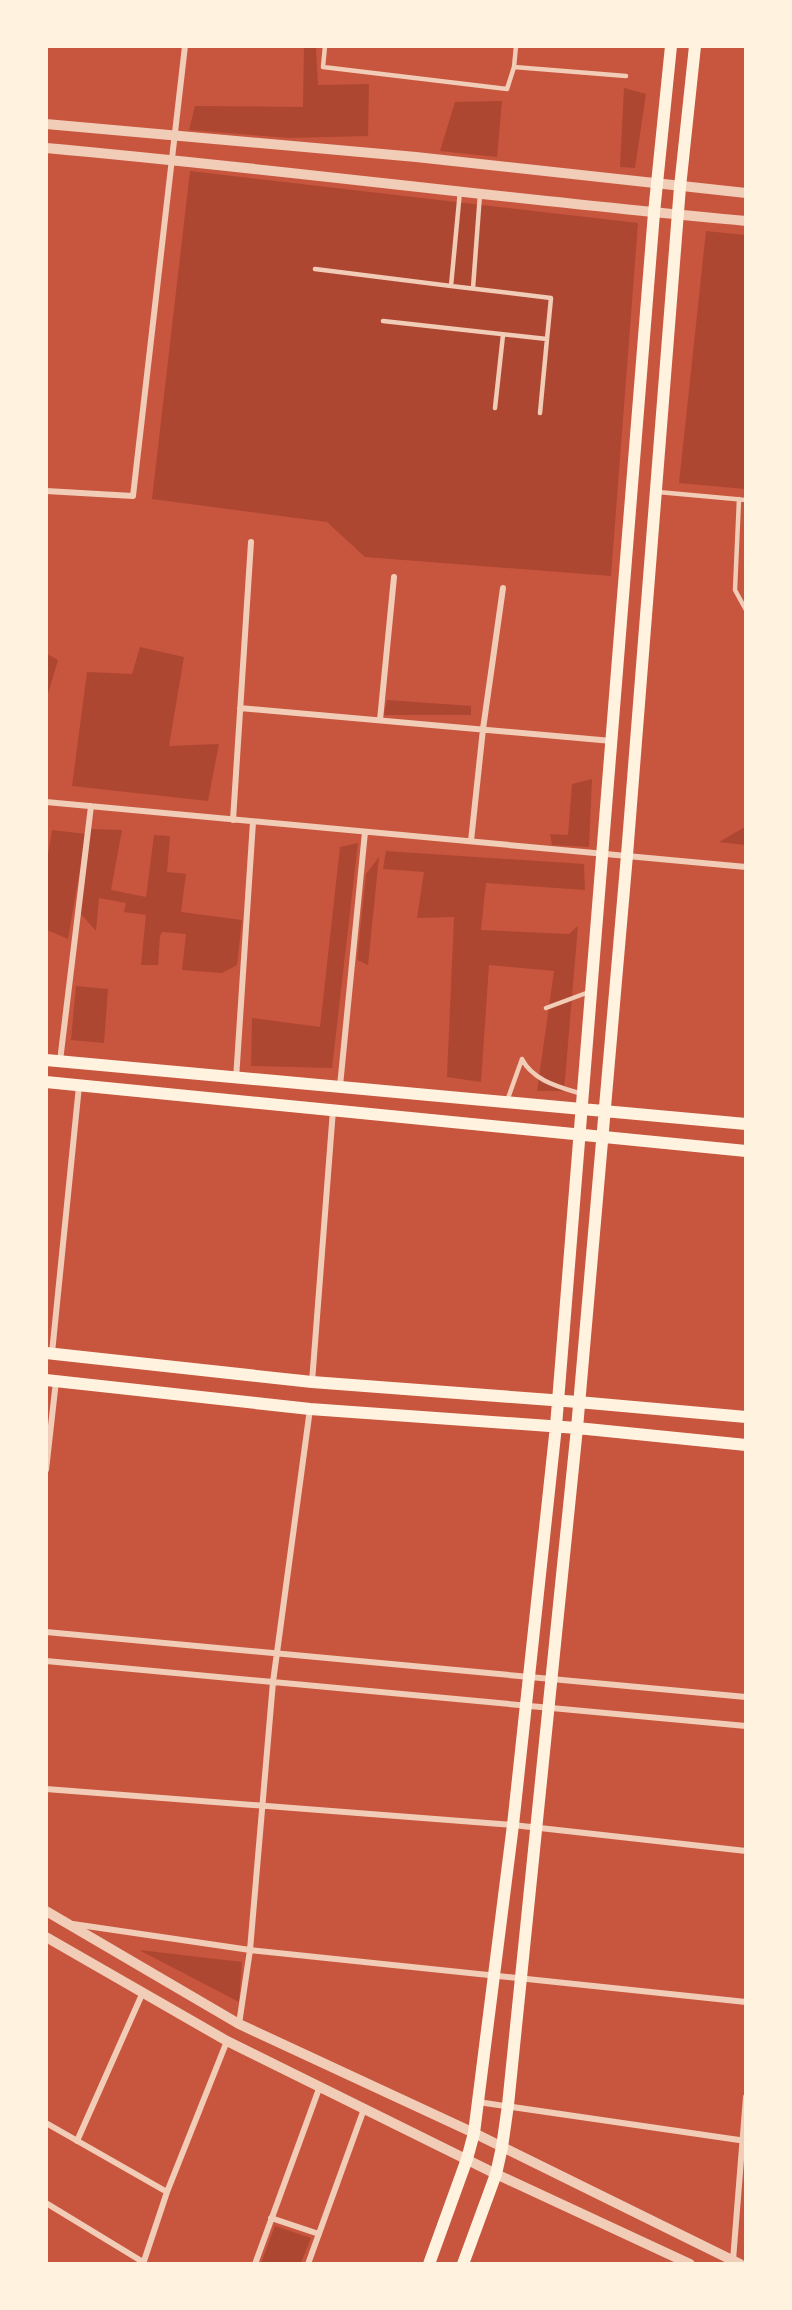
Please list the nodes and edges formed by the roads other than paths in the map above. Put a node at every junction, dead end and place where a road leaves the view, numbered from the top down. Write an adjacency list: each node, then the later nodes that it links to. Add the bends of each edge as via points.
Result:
1 (184, 46): 9 (street)
2 (326, 46): 6 (lane, via 324,67 507,89)
3 (516, 46): 6 (lane)
4 (671, 46): 12 (main road)
5 (695, 46): 13 (main road)
6 (514, 67): 7 (lane)
7 (626, 76)
8 (46, 124): 9 (street)
9 (174, 134): 11 (street); 12 (street)
10 (46, 148): 11 (street)
11 (172, 159): 14 (street); 28 (street, via 133,496)
12 (657, 185): 13 (street); 17 (main road)
13 (680, 187): 15 (street); 18 (main road)
14 (460, 191): 16 (street); 21 (lane)
15 (746, 193)
16 (480, 194): 17 (street); 22 (lane)
17 (654, 213): 18 (street); 39 (main road)
18 (678, 215): 19 (street); 29 (main road)
19 (746, 221)
20 (315, 269): 21 (lane)
21 (452, 286): 22 (lane)
22 (473, 288): 25 (lane, via 551,298)
23 (382, 321): 24 (lane)
24 (503, 334): 25 (lane); 26 (lane)
25 (547, 339): 27 (lane)
26 (495, 408)
27 (540, 413)
28 (46, 491)
29 (656, 492): 30 (lane); 47 (main road)
30 (739, 500): 31 (lane); 35 (lane, via 735,590)
31 (746, 500)
32 (251, 542): 36 (street)
33 (394, 577): 37 (street)
34 (503, 588): 38 (street)
35 (746, 610)
36 (240, 708): 37 (street); 42 (street)
37 (380, 720): 38 (street)
38 (483, 729): 39 (street); 45 (street)
39 (612, 741): 46 (main road)
40 (46, 802): 41 (street)
41 (91, 806): 42 (street); 52 (street)
42 (233, 820): 43 (street)
43 (253, 822): 44 (street); 53 (street)
44 (365, 832): 45 (street); 56 (street)
45 (471, 841): 46 (street)
46 (603, 853): 47 (street); 49 (main road)
47 (627, 855): 48 (street); 61 (main road)
48 (746, 867)
49 (591, 992): 50 (lane); 57 (main road)
50 (546, 1008)
51 (46, 1060): 52 (main road)
52 (60, 1062): 53 (main road)
53 (236, 1079): 56 (main road)
54 (46, 1082): 55 (main road)
55 (79, 1085): 59 (main road); 66 (street)
56 (340, 1086): 58 (main road)
57 (584, 1094): 58 (lane, via 551,1084 527,1069 522,1059); 60 (main road)
58 (507, 1102): 60 (main road)
59 (333, 1109): 63 (main road); 68 (street)
60 (582, 1109): 61 (main road); 63 (main road)
61 (604, 1110): 62 (main road); 64 (main road)
62 (746, 1124)
63 (580, 1135): 64 (main road); 69 (main road)
64 (602, 1137): 65 (main road); 70 (main road)
65 (746, 1151)
66 (49, 1354): 68 (main road)
67 (51, 1381): 71 (main road); 76 (street)
68 (312, 1382): 69 (main road)
69 (558, 1402): 70 (main road); 73 (main road)
70 (578, 1402): 72 (main road); 74 (main road)
71 (310, 1409): 73 (main road); 78 (street)
72 (746, 1417)
73 (556, 1426): 74 (main road); 80 (main road)
74 (576, 1428): 75 (main road); 81 (main road)
75 (746, 1445)
76 (46, 1470)
77 (46, 1632): 78 (street)
78 (277, 1654): 80 (street); 82 (street)
79 (46, 1661): 82 (street)
80 (528, 1678): 81 (street); 84 (main road)
81 (551, 1680): 83 (street); 85 (main road)
82 (273, 1682): 84 (street); 88 (street)
83 (746, 1696)
84 (526, 1706): 85 (street); 89 (main road)
85 (548, 1708): 86 (street); 90 (main road)
86 (746, 1726)
87 (46, 1789): 88 (street)
88 (263, 1806): 89 (street); 95 (street)
89 (513, 1825): 90 (street); 96 (main road)
90 (536, 1828): 91 (street); 97 (main road)
91 (746, 1851)
92 (46, 1911): 93 (street)
93 (69, 1924): 95 (street); 100 (street)
94 (46, 1937): 98 (street)
95 (250, 1950): 96 (street); 100 (street)
96 (493, 1976): 97 (street); 104 (main road)
97 (521, 1980): 99 (street); 105 (main road)
98 (143, 1992): 101 (street); 110 (street)
99 (746, 2002)
100 (239, 2024): 108 (street)
101 (227, 2041): 102 (street); 114 (street)
102 (320, 2086): 106 (street); 116 (street)
103 (746, 2097): 109 (street)
104 (478, 2102): 105 (street); 108 (main road)
105 (508, 2105): 109 (street); 111 (main road)
106 (364, 2109): 112 (street); 117 (street)
107 (46, 2123): 110 (street)
108 (474, 2133): 111 (street); 112 (main road)
109 (744, 2140): 118 (street)
110 (78, 2141): 114 (street)
111 (502, 2147): 113 (main road); 118 (street)
112 (467, 2159): 113 (street); 122 (main road)
113 (496, 2174): 123 (main road); 124 (street)
114 (167, 2192): 119 (street)
115 (46, 2203): 119 (street)
116 (271, 2218): 117 (street); 120 (street)
117 (319, 2234): 121 (street)
118 (737, 2262)
119 (143, 2263)
120 (255, 2264)
121 (308, 2264)
122 (429, 2264)
123 (463, 2264)
124 (690, 2264)

